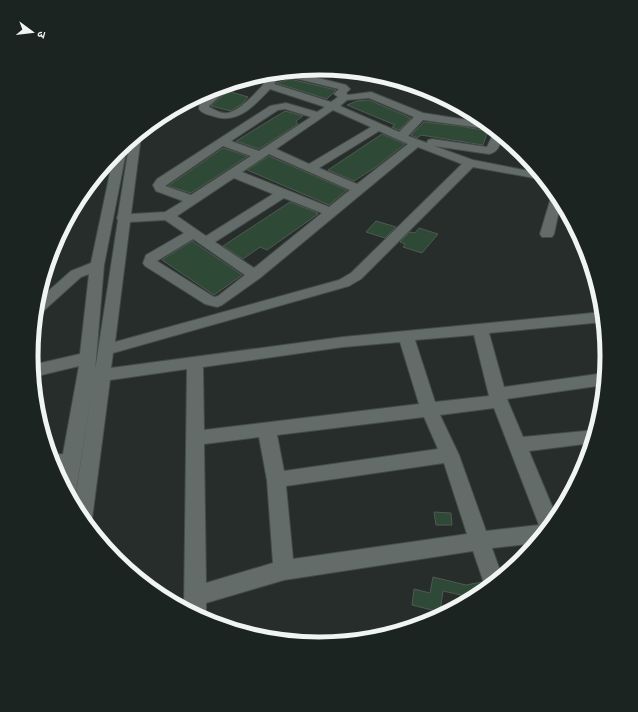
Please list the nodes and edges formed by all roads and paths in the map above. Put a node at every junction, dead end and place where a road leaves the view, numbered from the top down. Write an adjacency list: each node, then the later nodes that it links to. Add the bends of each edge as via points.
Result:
1 (299, 76): 6 (street, via 343,87 339,94)
2 (279, 78): 4 (street)
3 (265, 80): 4 (street)
4 (271, 82): 5 (street, via 234,115 226,116 204,109 204,104); 7 (street)
5 (215, 95)
6 (345, 97): 7 (street); 9 (street, via 371,95)
7 (332, 106): 8 (street); 11 (street)
8 (319, 116): 14 (street, via 282,106 274,108); 17 (street)
9 (421, 116): 10 (street); 12 (street)
10 (479, 125)
11 (379, 127): 12 (street); 20 (street)
12 (401, 137): 13 (street, via 489,150 493,148); 15 (street)
13 (496, 138)
14 (222, 142): 17 (street); 25 (street, via 159,185 160,188)
15 (416, 143): 19 (street); 23 (street)
16 (135, 144): 29 (street)
17 (264, 153): 20 (street); 21 (street)
18 (119, 159): 33 (street)
19 (470, 163): 22 (street); 39 (street, via 350,280)
20 (310, 168): 23 (street)
21 (233, 173): 24 (street); 25 (street)
22 (534, 175)
23 (358, 188): 27 (street)
24 (283, 193): 27 (street); 32 (street)
25 (192, 200): 28 (street)
26 (555, 203): 31 (street)
27 (330, 212): 34 (street)
28 (168, 216): 29 (street); 30 (street)
29 (123, 218): 39 (street)
30 (194, 233): 32 (street); 34 (street, via 151,258 150,263 210,301 217,302)
31 (547, 234)
32 (206, 242): 34 (street)
33 (97, 265): 35 (street, via 76,274); 40 (street)
34 (255, 275)
35 (42, 304)
36 (598, 317): 37 (street)
37 (480, 328): 38 (street); 46 (street)
38 (406, 336): 41 (street); 47 (street)
39 (105, 350): 43 (street)
40 (88, 358): 42 (street); 44 (street)
41 (195, 362): 43 (street); 50 (street)
42 (39, 369)
43 (102, 375): 44 (street); 54 (street)
44 (84, 378): 53 (street)
45 (599, 380): 46 (street)
46 (499, 398): 47 (street); 51 (street)
47 (429, 409): 48 (street); 52 (street)
48 (267, 429): 50 (street); 55 (street)
49 (588, 437): 51 (street)
50 (195, 438): 62 (street)
51 (519, 446): 57 (street)
52 (450, 455): 55 (street); 59 (street)
53 (68, 476): 54 (street)
54 (88, 476): 56 (street)
55 (276, 480): 60 (street)
56 (83, 509)
57 (547, 520)
58 (536, 534): 59 (street)
59 (479, 540): 60 (street); 61 (street)
60 (284, 570): 62 (street)
61 (492, 577)
62 (195, 605)

